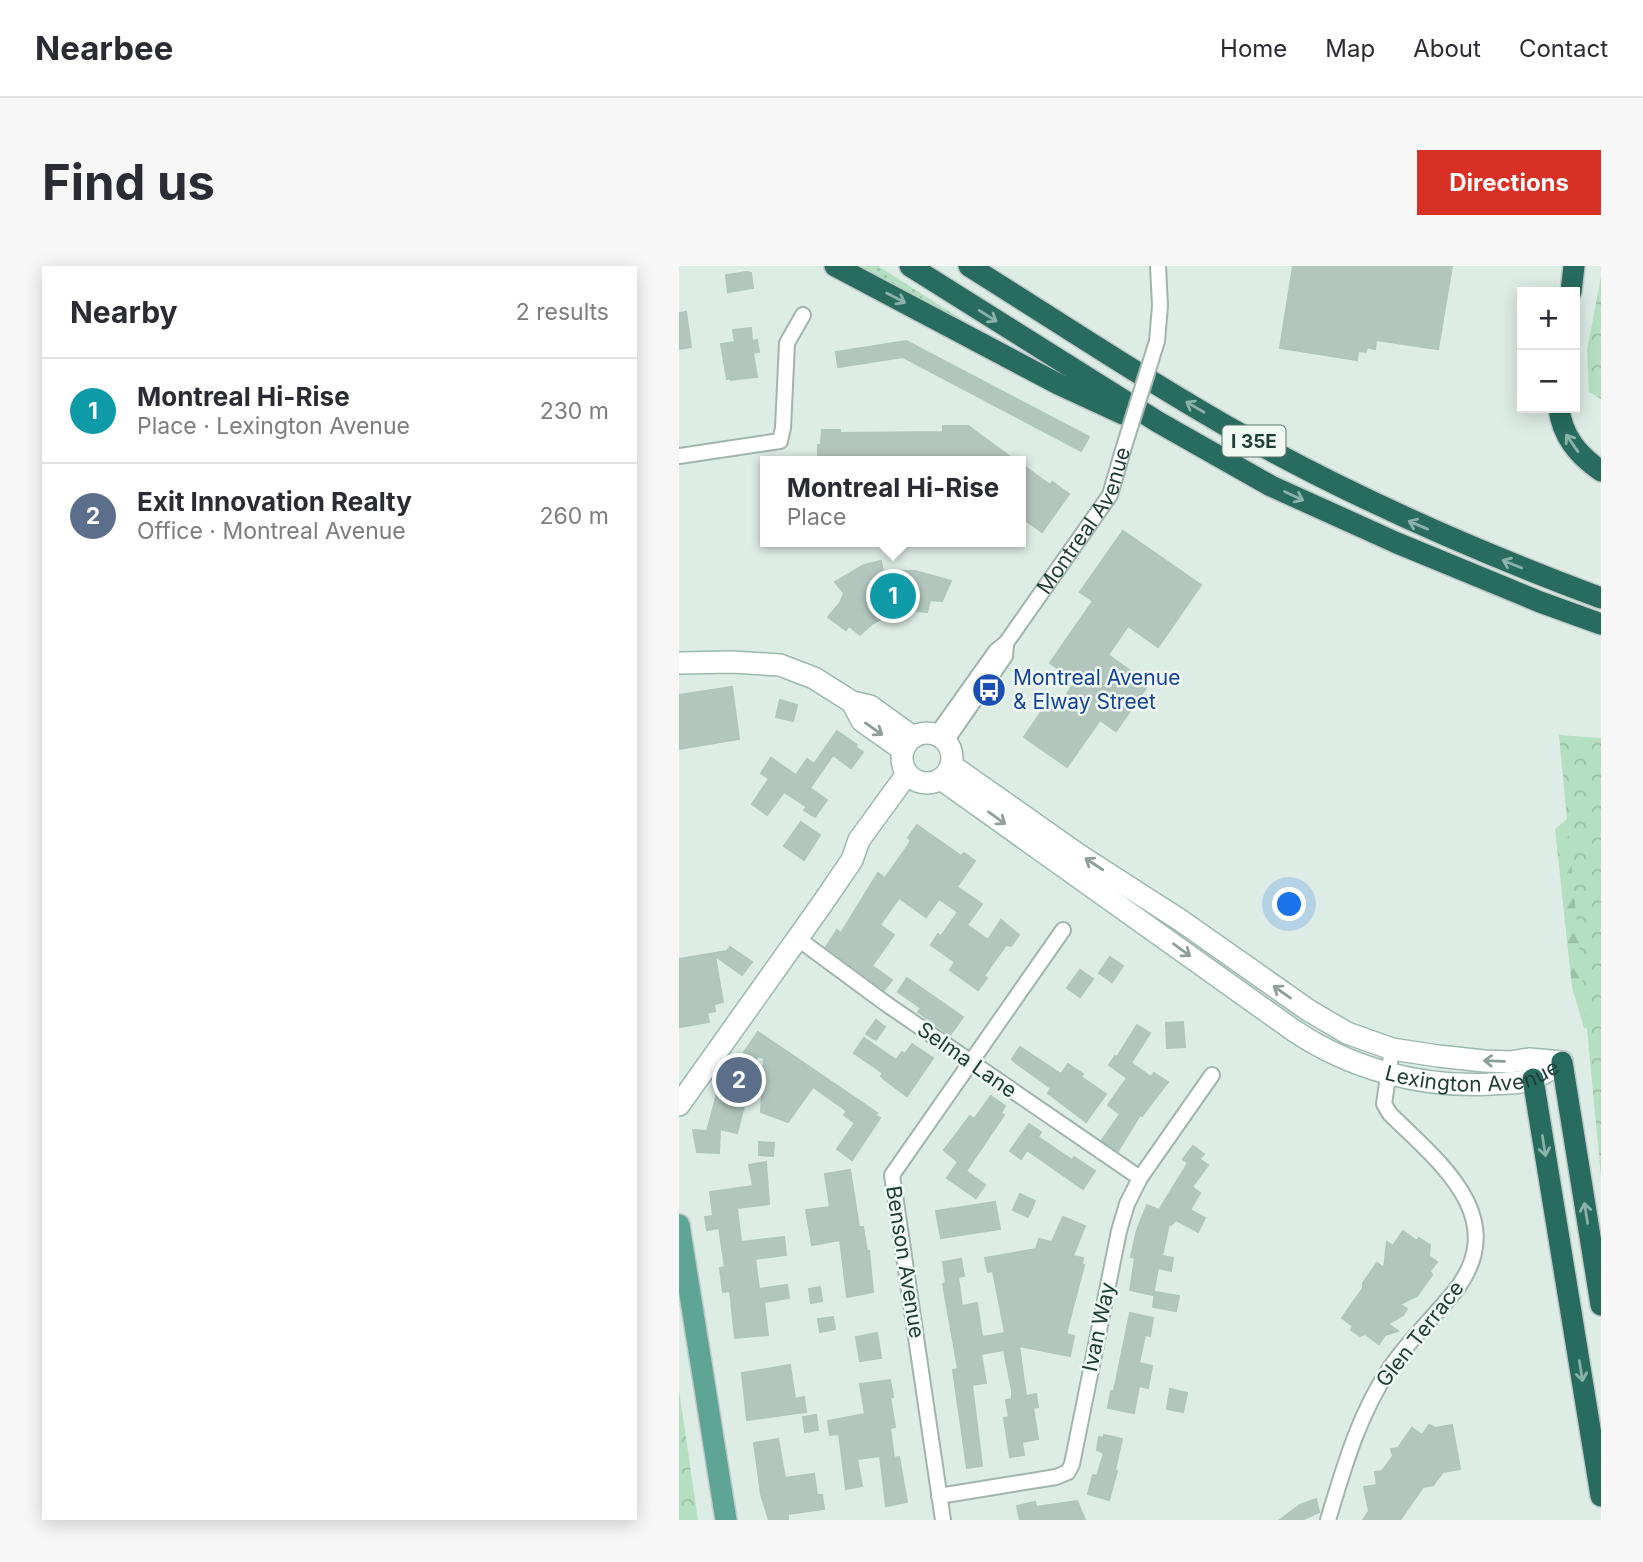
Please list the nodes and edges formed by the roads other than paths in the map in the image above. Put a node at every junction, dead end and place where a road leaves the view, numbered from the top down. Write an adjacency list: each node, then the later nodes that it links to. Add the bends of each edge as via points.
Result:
1 (835, 266): 12 (highway, one-way to 12, via 1058,384)
2 (910, 266): 12 (highway, I 35E, one-way to 12, via 1147,415)
3 (969, 266): 8 (highway, I 35E)
4 (990, 266): 8 (highway)
5 (1158, 266): 17 (street, Montreal Avenue, bridge, via 1157,341 1110,495 1006,643 1005,656)
6 (1574, 266): 7 (highway)
7 (1572, 287)
8 (1038, 310): 14 (highway, I 35E, one-way to 8, via 1406,520 1246,437)
9 (803, 315): 11 (street, via 787,343 780,441)
10 (1560, 413): 13 (highway, one-way to 10, via 1574,448)
11 (679, 456)
12 (1234, 464): 15 (highway, I 35E, one-way to 15, via 1328,513)
13 (1601, 471)
14 (1601, 598)
15 (1601, 624)
16 (679, 663): 18 (street, via 780,665 814,678 852,702 862,720)
17 (941, 738): 18 (street, via 928,733); 19 (street, via 952,752)
18 (908, 743): 20 (street, via 903,766)
19 (946, 772): 20 (street, via 930,783); 23 (street, Lexington Avenue, one-way to 19, via 1347,1033 1308,1010 1180,920); 26 (street, Lexington Avenue, one-way to 26, via 1315,1045)
20 (912, 777): 22 (street, via 871,845 852,860)
21 (1063, 930): 24 (street, Benson Avenue)
22 (797, 939): 24 (street, Selma Lane); 29 (street)
23 (1392, 1049): 25 (street, Lexington Avenue, one-way to 23, via 1484,1061); 26 (street, Glen Terrace)
24 (970, 1061): 30 (street, Selma Lane); 34 (street, Benson Avenue, via 892,1175)
25 (1562, 1062): 28 (street, Lexington Avenue); 33 (highway, one-way to 25)
26 (1387, 1073): 28 (street, Lexington Avenue, via 1455,1085); 38 (street, Glen Terrace, via 1384,1104 1459,1184 1475,1223 1475,1245 1466,1275 1378,1386 1353,1441)
27 (1212, 1075): 30 (street, Ivan Way)
28 (1533, 1079): 35 (highway, one-way to 35)
29 (679, 1105)
30 (1140, 1178): 34 (street, Ivan Way, via 1119,1231 1068,1472)
31 (679, 1225): 32 (main road)
32 (685, 1289): 36 (main road)
33 (1601, 1305)
34 (939, 1496): 37 (street, Benson Avenue)
35 (1601, 1496)
36 (726, 1520)
37 (943, 1520)
38 (1328, 1520)

